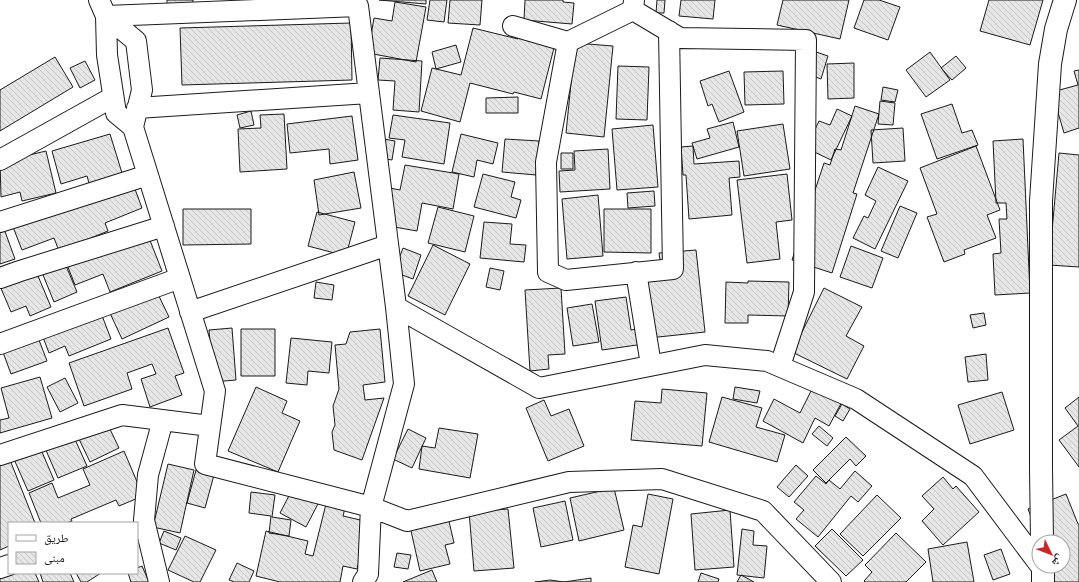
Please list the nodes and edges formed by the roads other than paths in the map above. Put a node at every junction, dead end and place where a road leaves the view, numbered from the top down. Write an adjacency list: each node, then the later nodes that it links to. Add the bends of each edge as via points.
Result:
1 (1065, 0): 28 (street, via 1056,29 1050,64 1041,201)
2 (633, 5): 5 (street); 6 (street)
3 (103, 8): 7 (street, via 358,6); 8 (street); 9 (street, via 136,41 142,90)
4 (513, 26): 6 (street)
5 (669, 31): 15 (street, via 673,269); 22 (street, via 680,38 806,40 804,292)
6 (568, 42): 15 (street, via 546,162 548,272 566,280)
7 (369, 93): 9 (street); 14 (street)
8 (113, 97): 9 (street, via 116,113); 10 (street)
9 (135, 118): 11 (street)
10 (0, 160)
11 (148, 175): 12 (street); 13 (street)
12 (0, 222)
13 (164, 226): 16 (street); 17 (street)
14 (388, 245): 18 (street); 19 (street)
15 (636, 272): 21 (street)
16 (0, 278)
17 (180, 278): 19 (street); 20 (street)
18 (396, 307): 21 (street, via 538,388); 26 (street, via 404,384)
19 (190, 312): 24 (street, via 215,391)
20 (0, 344)
21 (651, 365): 22 (street, via 705,355 767,361)
22 (780, 366): 29 (street, via 856,399 973,476)
23 (163, 420): 24 (street); 25 (street, via 122,415); 27 (street)
24 (210, 426): 26 (street, via 205,464)
25 (0, 455)
26 (371, 506): 31 (street, via 368,574); 32 (street, via 407,521 569,482 662,479 763,510)
27 (139, 521): 30 (street)
28 (1042, 534)
29 (1031, 556)
30 (159, 582)
31 (363, 582)
32 (832, 582)

